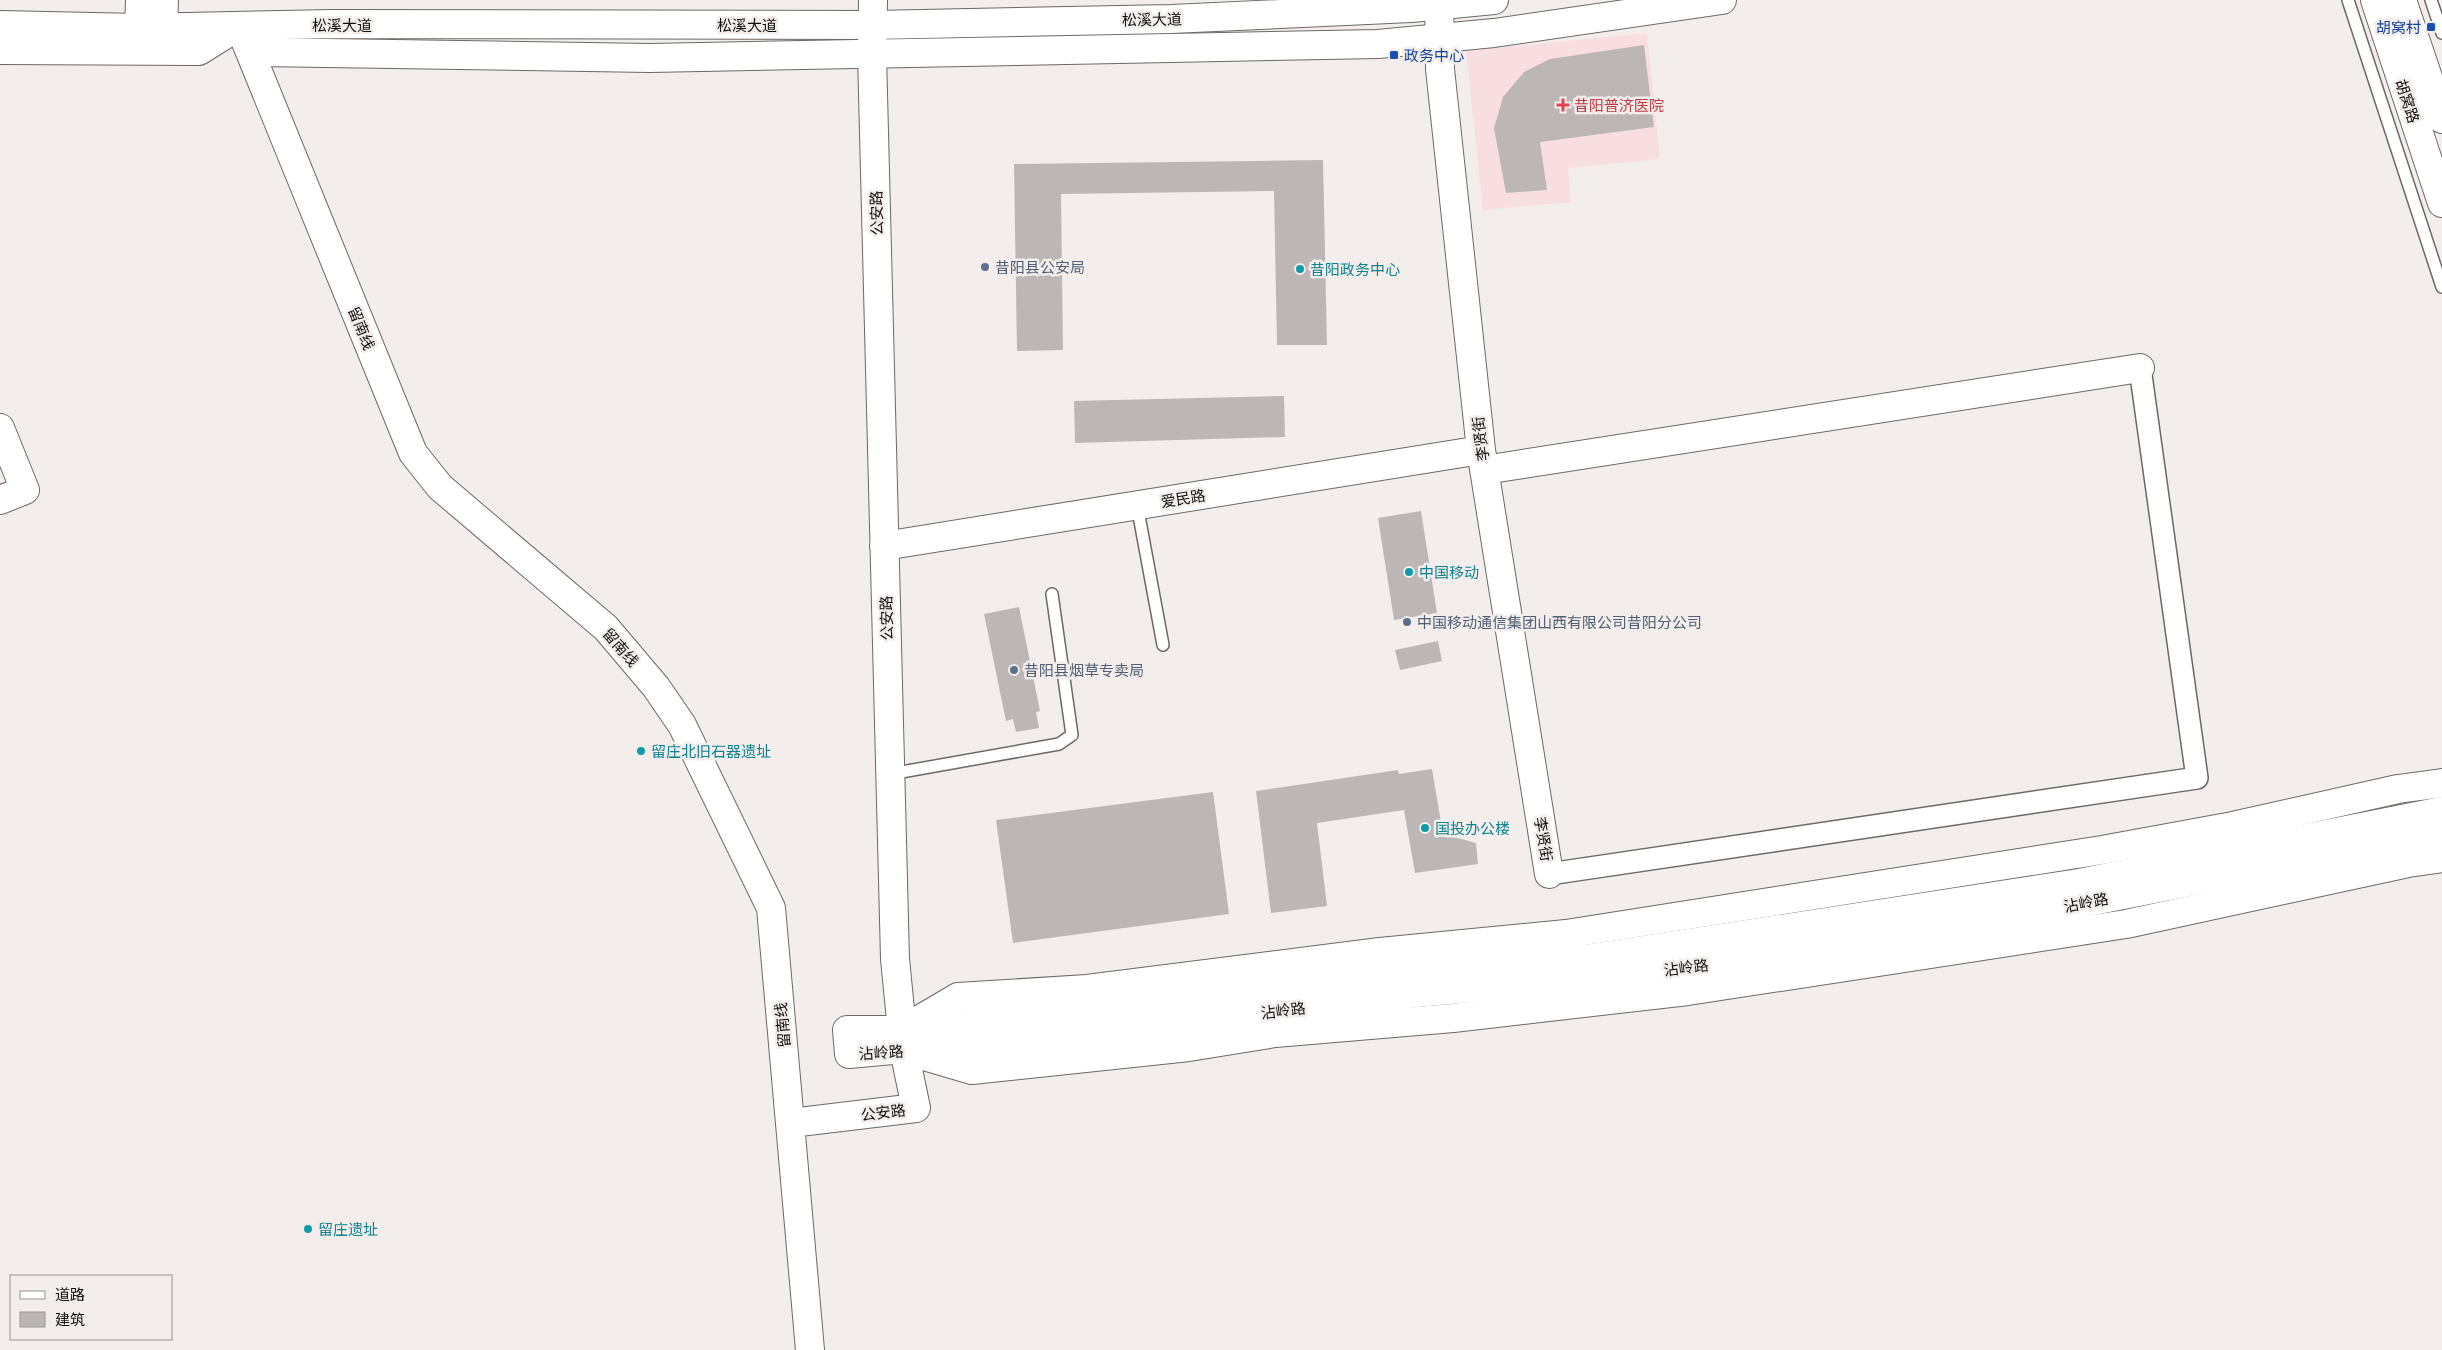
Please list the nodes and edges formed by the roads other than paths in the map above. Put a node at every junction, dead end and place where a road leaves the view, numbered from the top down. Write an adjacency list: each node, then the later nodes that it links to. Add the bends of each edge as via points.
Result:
1 (140, 0): 13 (main road)
2 (164, 0): 13 (main road)
3 (1494, 0): 9 (main road, 松溪大道)
4 (1722, 0): 15 (main road)
5 (2348, 0): 20 (lane)
6 (2375, 0): 19 (main road, 胡窝路)
7 (2402, 0): 18 (main road, 胡窝路)
8 (2431, 0): 14 (lane)
9 (1439, 3): 10 (main road, 松溪大道, via 1171,19); 15 (main road, 李贤街)
10 (873, 12): 12 (main road, 松溪大道); 17 (main road, 公安路)
11 (0, 25): 13 (main road, 松溪大道)
12 (239, 26): 13 (main road, 松溪大道); 16 (main road, via 199,51); 17 (main road, via 259,52 650,58); 36 (main road, 留南线, via 413,453 440,486 606,628 656,687 682,725 771,908)
13 (151, 27)
14 (2442, 33)
15 (1440, 38): 17 (main road, via 1378,44); 23 (main road, 李贤街, via 1440,69)
16 (0, 50)
17 (872, 54): 26 (main road, 公安路)
18 (2442, 119)
19 (2442, 203)
20 (2442, 287)
21 (2140, 368): 23 (main road, 爱民路); 34 (street, via 2197,778)
22 (0, 428): 24 (main road, via 25,490)
23 (1483, 460): 25 (main road, 爱民路); 34 (main road, 李贤街)
24 (0, 500)
25 (1137, 505): 26 (main road, 爱民路); 28 (lane)
26 (884, 546): 29 (main road, 公安路)
27 (1052, 594): 29 (lane, via 1072,735 1059,744)
28 (1163, 645)
29 (890, 774): 35 (main road, 公安路, via 894,959)
30 (2442, 783): 35 (main road, via 2398,789 2233,826 2102,850 1576,933 1380,952 1087,989 958,996)
31 (2442, 811): 35 (main road, 沾岭路, via 2079,883 1585,959 1359,980)
32 (2442, 832): 35 (main road, 沾岭路, via 2012,917 1683,969 1416,993 1151,1026)
33 (2442, 858): 35 (main road, via 2126,924 1688,991 1453,1018 1275,1033 1189,1048 972,1070)
34 (1549, 874)
35 (903, 1040): 36 (main road, 公安路, via 916,1108)
36 (791, 1123): 37 (main road, 留南线)
37 (810, 1350)

